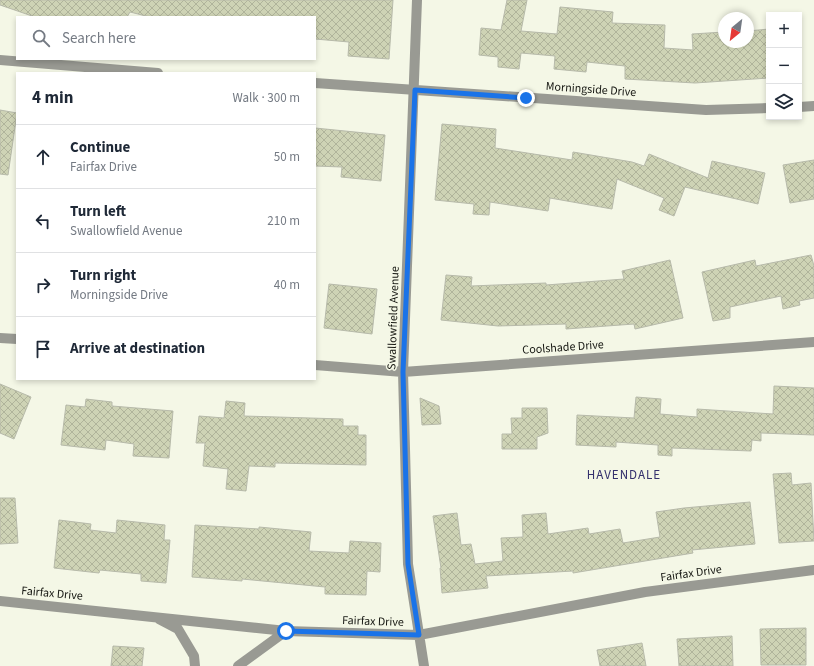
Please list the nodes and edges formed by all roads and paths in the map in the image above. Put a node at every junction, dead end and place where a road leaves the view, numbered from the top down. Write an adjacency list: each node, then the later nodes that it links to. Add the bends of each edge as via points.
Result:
1 (417, 0): 5 (street, Swallowfield Avenue)
2 (0, 60): 3 (street)
3 (146, 72)
4 (316, 83): 5 (street, Morningside Drive)
5 (415, 90): 8 (street, Morningside Drive, via 706,110); 13 (street, Swallowfield Avenue)
6 (814, 106): 7 (street)
7 (802, 107)
8 (766, 108)
9 (0, 338): 10 (street)
10 (16, 339)
11 (814, 342): 13 (street, Coolshade Drive)
12 (316, 365): 13 (street, Coolshade Drive)
13 (403, 372): 18 (street, Swallowfield Avenue, via 408,564)
14 (814, 570): 18 (street, Fairfax Drive, via 645,592)
15 (0, 601): 16 (street, Fairfax Drive)
16 (154, 616): 17 (street, Fairfax Drive); 19 (street, via 178,629 194,656)
17 (286, 631): 18 (street, Fairfax Drive); 20 (street)
18 (419, 635): 21 (street, Swallowfield Avenue)
19 (195, 666)
20 (238, 666)
21 (424, 666)

